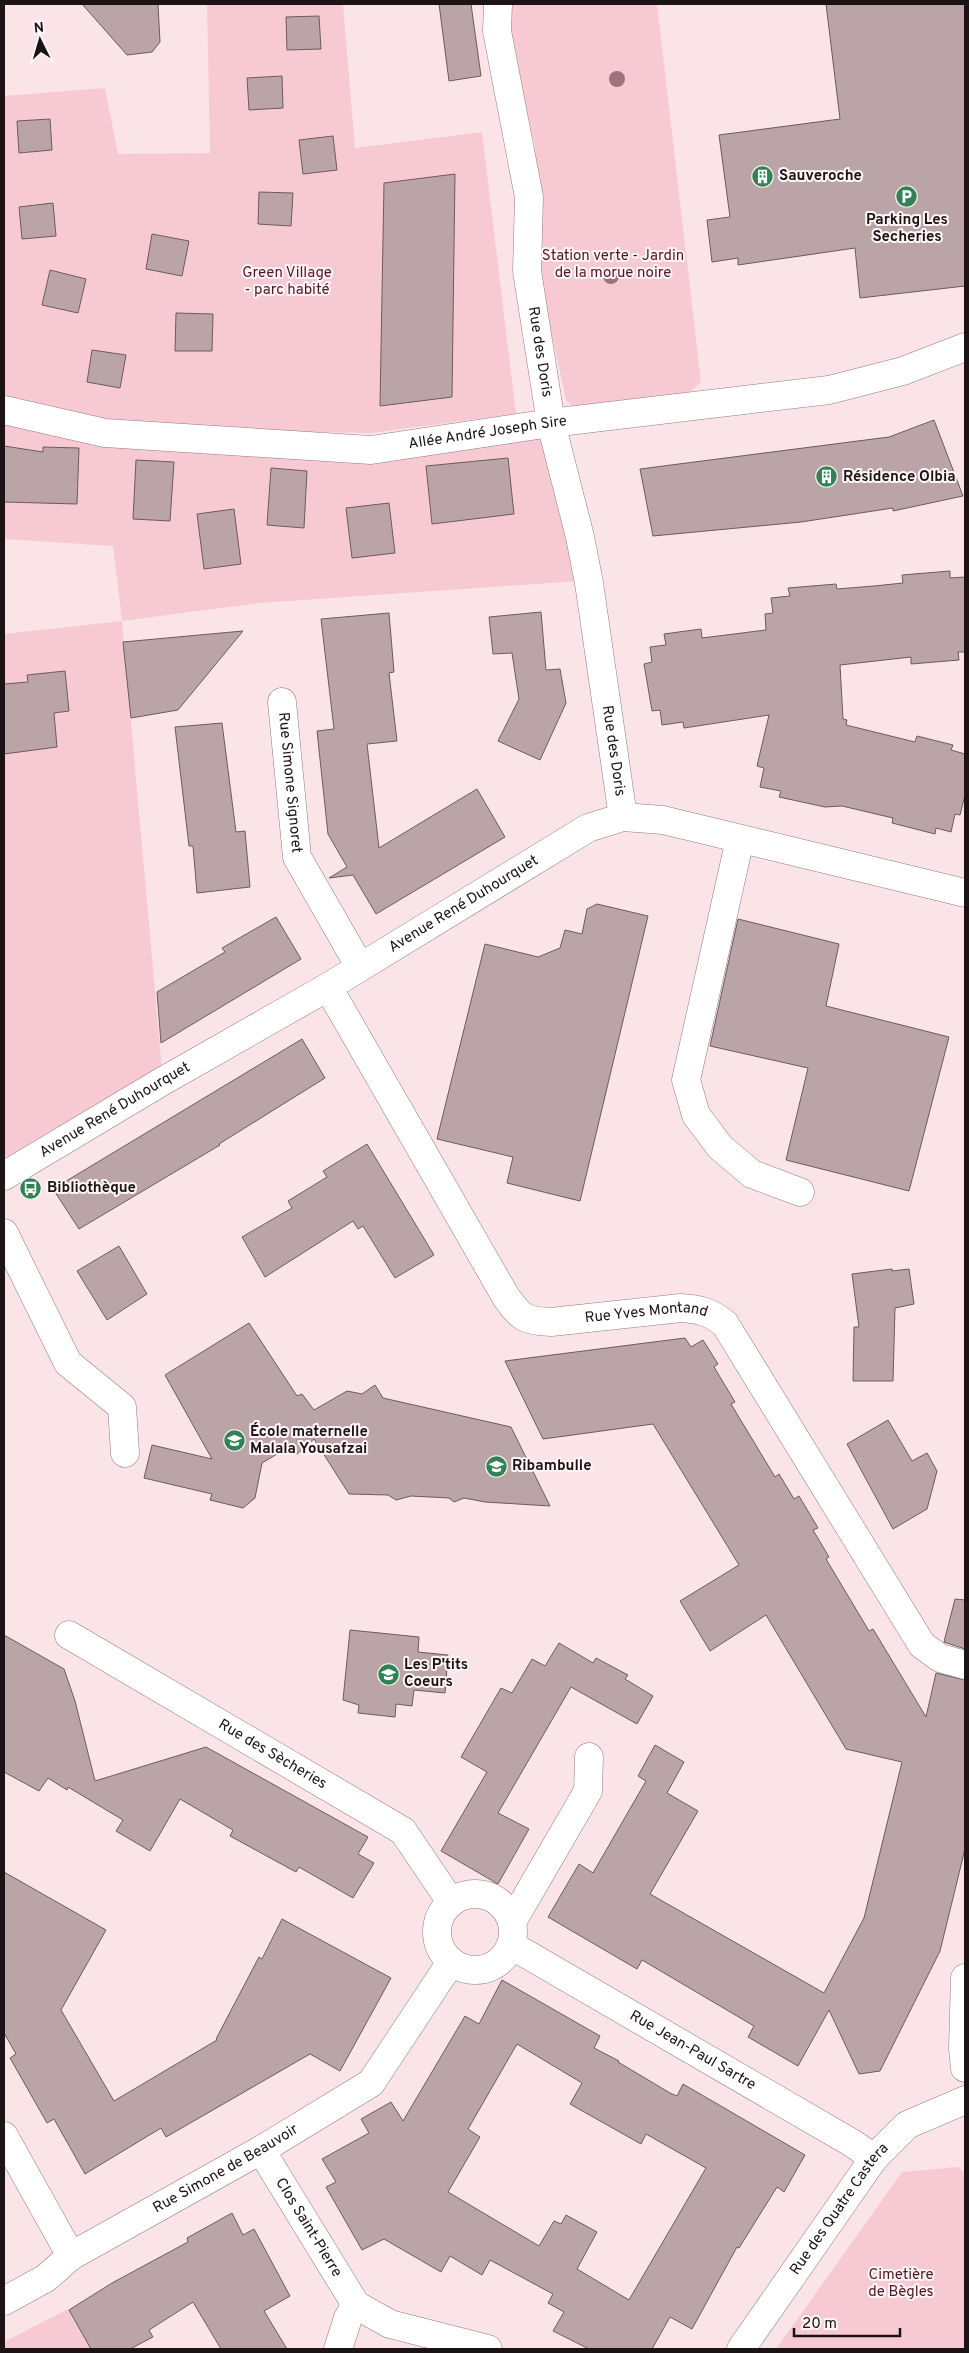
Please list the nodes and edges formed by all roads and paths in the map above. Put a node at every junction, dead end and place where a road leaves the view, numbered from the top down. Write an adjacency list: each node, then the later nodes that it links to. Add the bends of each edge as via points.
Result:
1 (498, 4): 4 (street, Rue des Doris, via 497,31 529,197 527,271)
2 (965, 347): 4 (street, Allée André Joseph Sire, via 903,371 829,390)
3 (4, 410): 4 (street, Allée André Joseph Sire, via 105,433 371,450)
4 (551, 423): 6 (street, Rue des Doris, via 589,583)
5 (282, 702): 9 (street, Rue Simone Signoret, via 297,857)
6 (623, 817): 7 (street, Avenue René Duhourquet, via 663,820); 9 (street, Avenue René Duhourquet, via 588,828)
7 (740, 839): 8 (street, Avenue René Duhourquet); 12 (street, via 686,1080 696,1115 720,1146 752,1174)
8 (965, 894)
9 (360, 967): 10 (street, Avenue René Duhourquet)
10 (328, 987): 11 (street, Avenue René Duhourquet, via 163,1080); 16 (street, Rue Yves Montand, via 519,1315 532,1322 681,1308 699,1309 714,1315 724,1324 922,1645 940,1658)
11 (4, 1176)
12 (800, 1192)
13 (4, 1233): 14 (street, via 68,1363 122,1407)
14 (126, 1453)
15 (69, 1635): 18 (street, Rue des Sècheries, via 403,1831)
16 (965, 1665)
17 (589, 1757): 19 (street, via 588,1791)
18 (451, 1902): 19 (street, via 462,1896 487,1896 502,1906); 20 (street, via 438,1920 437,1932 443,1954)
19 (511, 1934): 20 (street, via 505,1956 496,1964 473,1970); 26 (street, Rue Jean-Paul Sartre)
20 (451, 1962): 25 (street, Rue Simone de Beauvoir, via 371,2083)
21 (965, 1978): 22 (street)
22 (965, 2068)
23 (965, 2100): 26 (street, Rue des Quatre Castera, via 907,2125)
24 (4, 2136): 27 (street)
25 (261, 2150): 27 (street, Rue Simone de Beauvoir); 29 (street, Clos Saint-Pierre)
26 (874, 2158): 32 (street, Rue des Quatre Castera)
27 (71, 2256): 28 (street, Rue Simone de Beauvoir, via 46,2278)
28 (4, 2301)
29 (356, 2305): 30 (street); 31 (street, Clos Saint-Pierre, via 390,2324)
30 (338, 2349)
31 (488, 2349)
32 (742, 2349)

